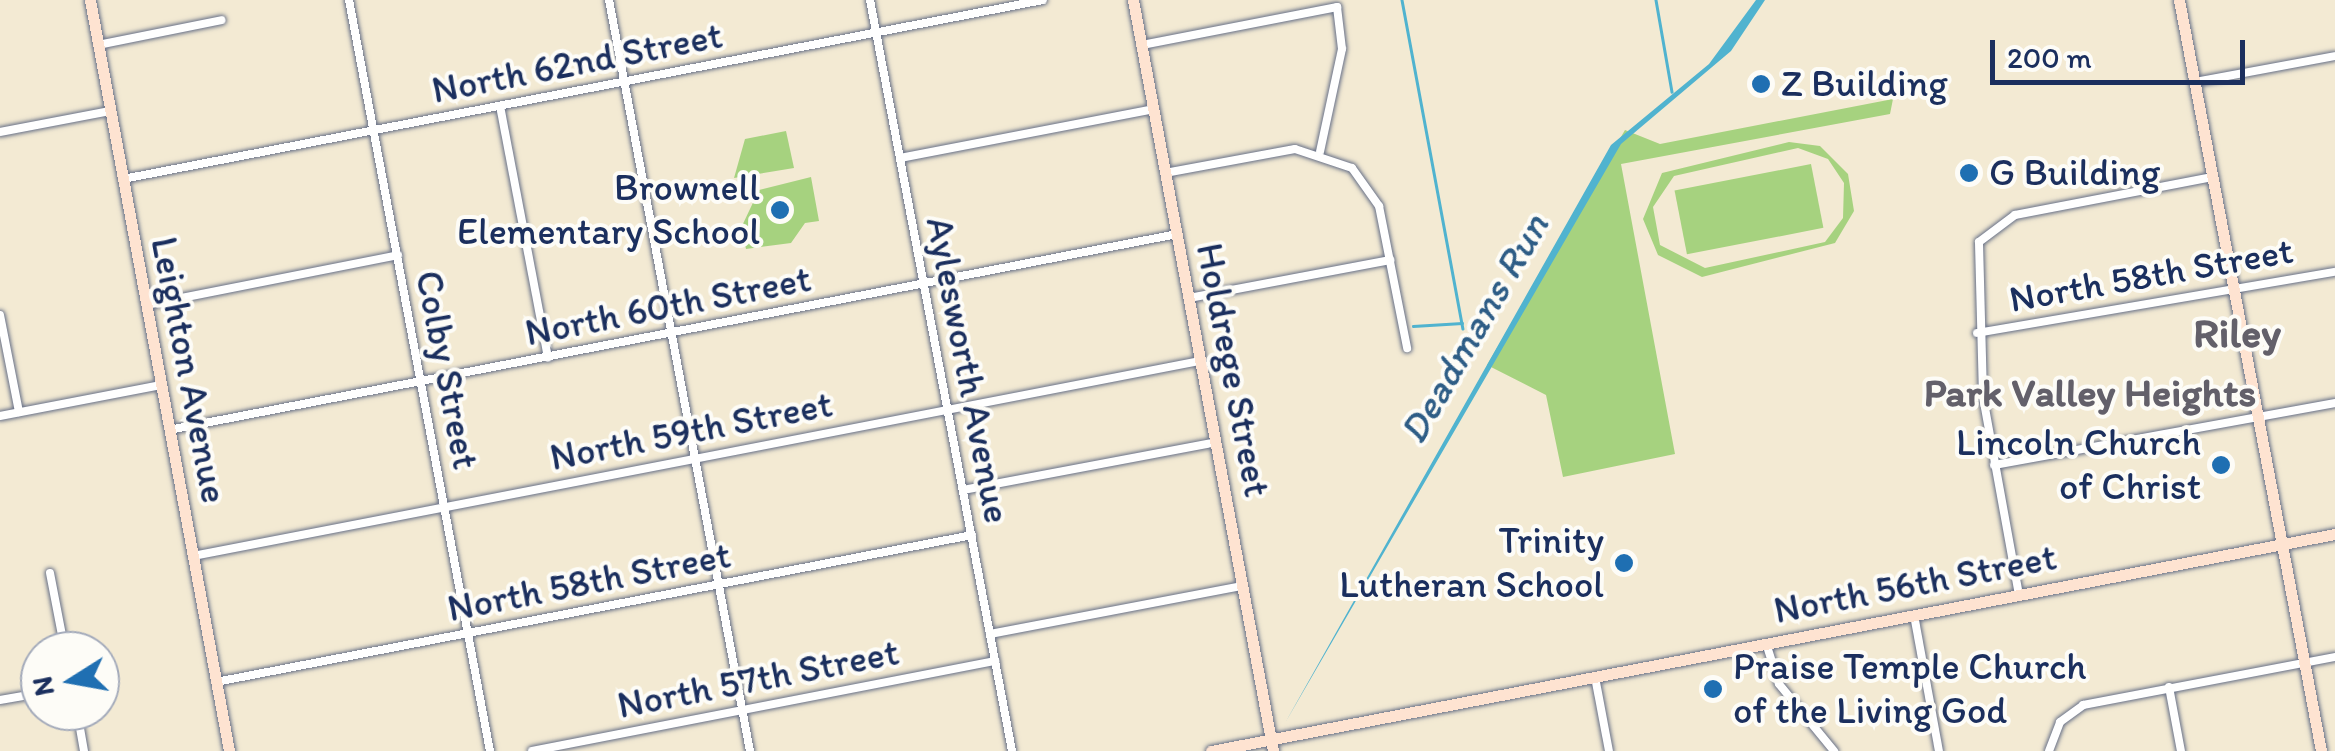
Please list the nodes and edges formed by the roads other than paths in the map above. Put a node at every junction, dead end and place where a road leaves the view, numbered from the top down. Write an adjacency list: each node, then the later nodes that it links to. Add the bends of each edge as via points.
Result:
1 (90, 0): 11 (main road, Leighton Avenue)
2 (349, 0): 19 (street, Colby Street)
3 (609, 0): 14 (street)
4 (870, 0): 10 (street, Aylesworth Avenue)
5 (1043, 0): 8 (street, North 62nd Street)
6 (1133, 0): 12 (main road, Holdrege Street)
7 (2180, 0): 15 (main road)
8 (1005, 4): 10 (street, North 62nd Street)
9 (222, 20): 11 (street)
10 (876, 32): 14 (street, North 62nd Street); 22 (street, Aylesworth Avenue)
11 (98, 45): 18 (main road, Leighton Avenue)
12 (1142, 45): 17 (main road, Holdrege Street); 21 (street, via 1337,8 1342,49)
13 (2335, 56): 15 (street)
14 (625, 81): 16 (street, North 62nd Street); 35 (street)
15 (2194, 82): 24 (main road)
16 (500, 106): 19 (street, North 62nd Street); 38 (street)
17 (1154, 108): 22 (street); 23 (main road, Holdrege Street)
18 (110, 111): 20 (street); 25 (main road, Leighton Avenue)
19 (374, 130): 25 (street, North 62nd Street); 27 (street, Colby Street)
20 (0, 132)
21 (1320, 152): 23 (street); 28 (street, via 1371,190)
22 (900, 158): 30 (street, Aylesworth Avenue)
23 (1166, 173): 26 (main road, Holdrege Street)
24 (2212, 177): 31 (main road); 36 (street, via 1992,226 1976,254)
25 (123, 179): 33 (main road, Leighton Avenue)
26 (1177, 234): 30 (street, North 60th Street); 32 (main road, Holdrege Street)
27 (398, 255): 33 (street); 40 (street, Colby Street)
28 (1390, 260): 32 (street); 37 (street)
29 (2335, 272): 31 (street, North 58th Street)
30 (924, 283): 35 (street, North 60th Street); 43 (street, Aylesworth Avenue)
31 (2232, 284): 36 (street, North 58th Street); 46 (main road)
32 (1189, 298): 39 (main road, Holdrege Street)
33 (146, 305): 41 (main road, Leighton Avenue)
34 (0, 315): 44 (street)
35 (673, 332): 38 (street, North 60th Street); 49 (street)
36 (1977, 333): 50 (street)
37 (1406, 348)
38 (548, 357): 40 (street, North 60th Street)
39 (1200, 361): 43 (street, North 59th Street); 48 (main road, Holdrege Street)
40 (422, 382): 47 (street, North 60th Street); 52 (street, Colby Street)
41 (161, 385): 44 (street); 47 (main road, Leighton Avenue)
42 (2335, 402): 46 (street)
43 (948, 410): 49 (street, North 59th Street); 51 (street, Aylesworth Avenue)
44 (19, 412): 45 (street)
45 (0, 416)
46 (2257, 416): 50 (street); 55 (main road)
47 (170, 430): 56 (main road, Leighton Avenue)
48 (1216, 442): 51 (street); 59 (main road, Holdrege Street)
49 (696, 458): 52 (street, North 59th Street); 58 (street)
50 (1994, 465): 60 (street)
51 (963, 490): 54 (street, Aylesworth Avenue)
52 (445, 507): 56 (street, North 59th Street); 63 (street, Colby Street)
53 (2335, 534): 55 (main road, North 56th Street)
54 (972, 535): 58 (street, North 58th Street); 64 (street, Aylesworth Avenue)
55 (2281, 544): 60 (main road, North 56th Street); 68 (main road)
56 (193, 556): 70 (main road, Leighton Avenue)
57 (50, 573): 62 (street)
58 (719, 584): 63 (street, North 58th Street); 72 (street)
59 (1242, 586): 64 (street); 73 (main road, Holdrege Street)
60 (2018, 594): 61 (main road, North 56th Street)
61 (1914, 614): 65 (main road, North 56th Street); 82 (street)
62 (61, 631)
63 (468, 633): 70 (street, North 58th Street); 75 (street, Colby Street)
64 (990, 634): 67 (street, Aylesworth Avenue)
65 (1766, 643): 69 (main road, North 56th Street); 81 (street, via 1783,690)
66 (2335, 657): 68 (street)
67 (995, 661): 72 (street, North 57th Street); 78 (street, Aylesworth Avenue)
68 (2304, 662): 71 (street); 85 (main road)
69 (1594, 676): 73 (main road, North 56th Street); 80 (street)
70 (216, 682): 74 (main road, Leighton Avenue)
71 (2170, 687): 83 (street, via 2077,707 2052,736); 84 (street)
72 (742, 710): 76 (street, North 57th Street); 77 (street)
73 (1272, 745): 79 (main road, North 56th Street)
74 (229, 751)
75 (490, 751)
76 (532, 751)
77 (750, 751)
78 (1012, 751)
79 (1211, 751)
80 (1609, 751)
81 (1834, 751)
82 (1938, 751)
83 (2049, 751)
84 (2181, 751)
85 (2321, 751)

